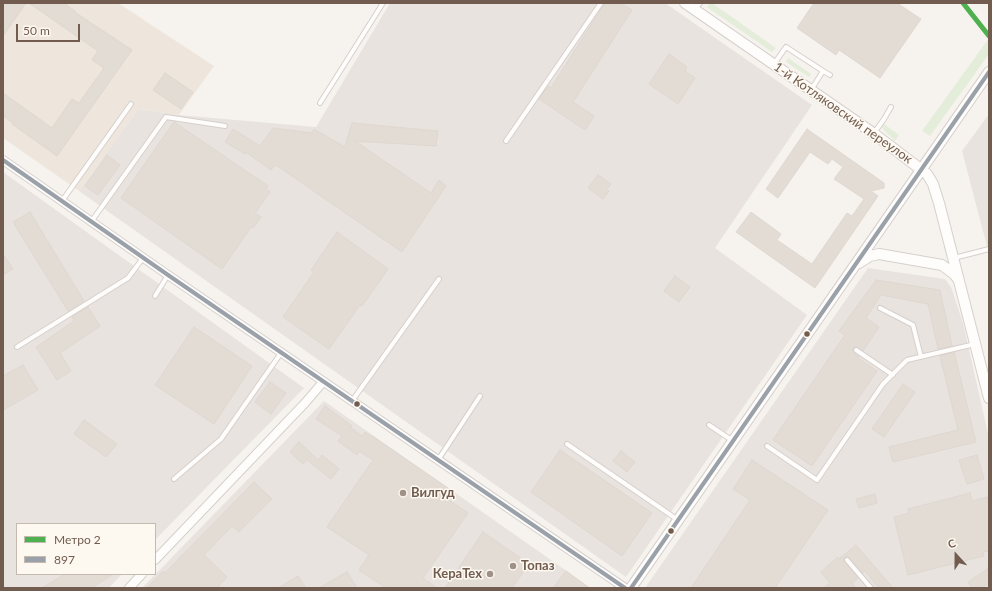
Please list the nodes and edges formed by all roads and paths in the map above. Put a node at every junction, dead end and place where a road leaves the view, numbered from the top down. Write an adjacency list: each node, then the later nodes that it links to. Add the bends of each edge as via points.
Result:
1 (384, 3): 10 (lane)
2 (601, 3): 15 (lane)
3 (685, 3): 4 (street, 1-й Котляковский переулок)
4 (697, 6): 5 (street, 1-й Котляковский переулок)
5 (774, 64): 6 (lane, via 786,47); 9 (street, 1-й Котляковский переулок)
6 (823, 71): 8 (lane); 9 (lane)
7 (989, 72): 17 (street)
8 (830, 75)
9 (811, 90): 14 (street, 1-й Котляковский переулок)
10 (320, 103)
11 (131, 104): 18 (lane)
12 (891, 107): 14 (lane)
13 (224, 126): 19 (lane, via 166,117)
14 (873, 133): 17 (street, 1-й Котляковский переулок)
15 (506, 141)
16 (3, 160): 18 (street)
17 (921, 169): 22 (street, 1-й Котляковский переулок, via 932,184); 23 (street)
18 (62, 202): 19 (street)
19 (91, 222): 21 (street)
20 (989, 249): 22 (lane)
21 (143, 258): 24 (street); 30 (lane, via 128,278)
22 (954, 258): 26 (street, 1-й Котляковский переулок)
23 (855, 267): 26 (street, via 862,260 879,254 942,265 954,274); 40 (street)
24 (168, 275): 27 (lane); 32 (street)
25 (439, 279): 38 (lane)
26 (962, 290): 29 (street, 1-й Котляковский переулок)
27 (155, 296)
28 (880, 308): 33 (lane, via 913,325)
29 (976, 344): 33 (lane); 37 (street, 1-й Котляковский переулок)
30 (17, 347)
31 (856, 350): 34 (lane)
32 (280, 353): 35 (street); 44 (lane, via 221,439)
33 (921, 357): 34 (lane, via 907,360)
34 (893, 375): 42 (lane, via 883,384 817,480)
35 (323, 382): 38 (street); 46 (street)
36 (480, 396): 43 (lane)
37 (989, 398)
38 (352, 401): 43 (street)
39 (709, 425): 40 (lane)
40 (734, 440): 45 (street)
41 (567, 444): 45 (lane)
42 (767, 446)
43 (438, 460): 50 (street)
44 (174, 479)
45 (678, 521): 51 (street)
46 (156, 559)
47 (847, 560): 52 (lane)
48 (141, 575): 49 (street)
49 (128, 588)
50 (625, 588)
51 (631, 588)
52 (871, 588)

